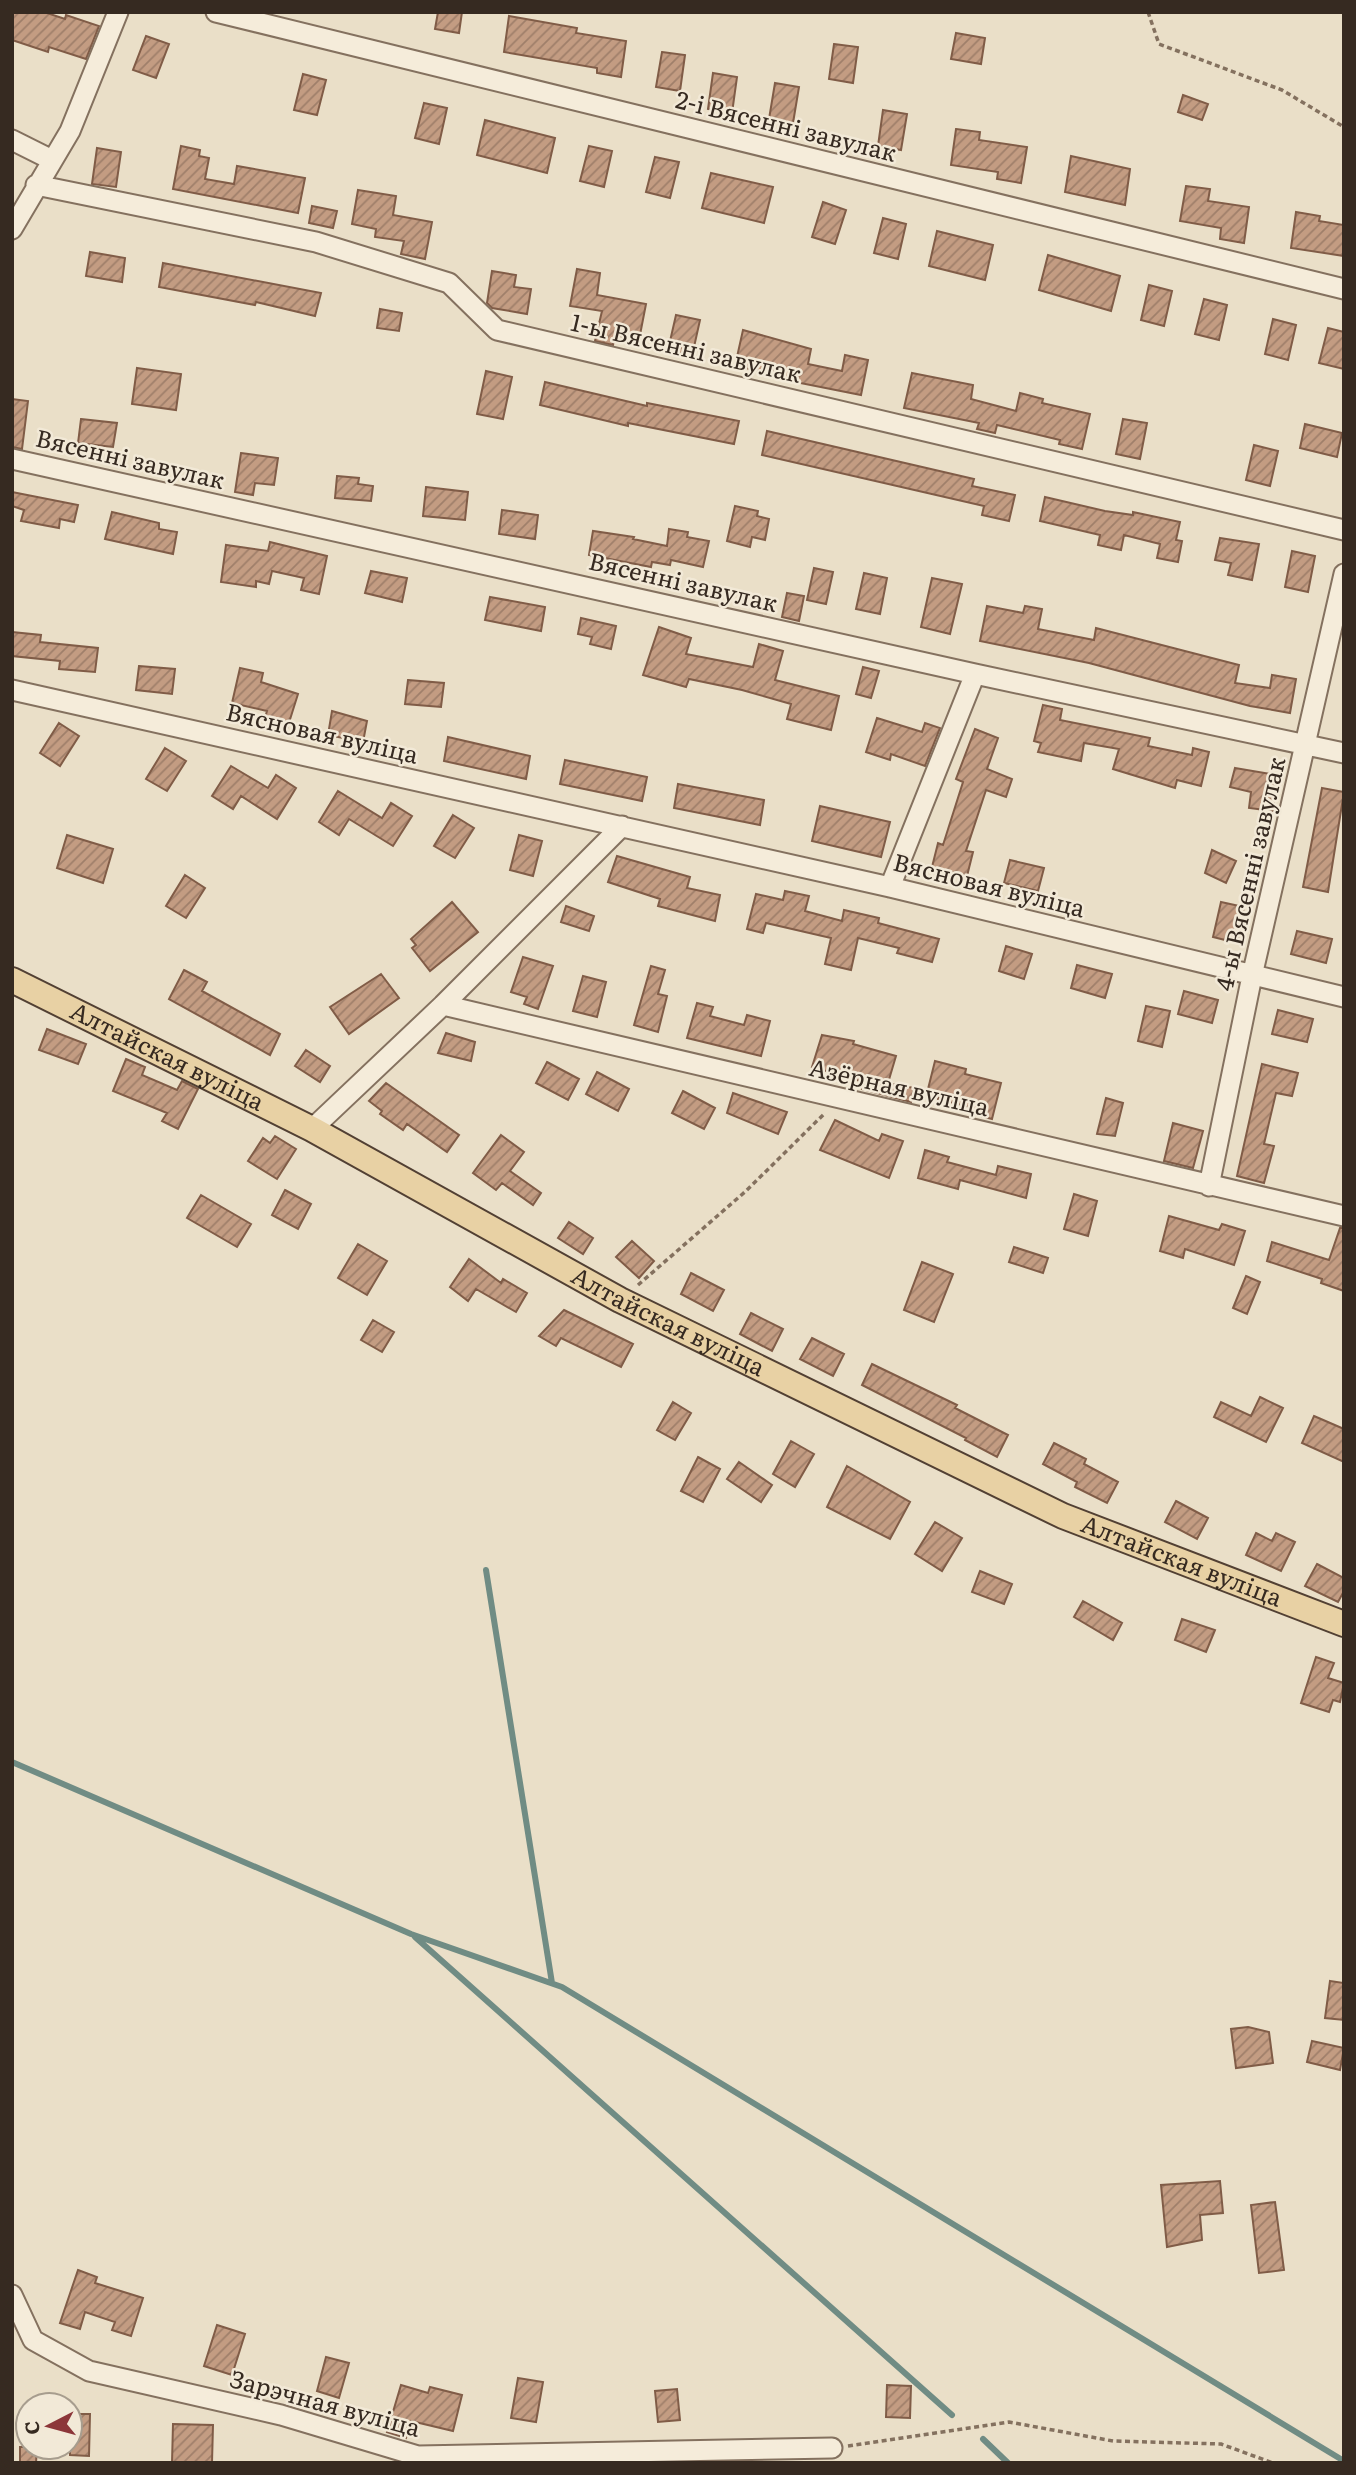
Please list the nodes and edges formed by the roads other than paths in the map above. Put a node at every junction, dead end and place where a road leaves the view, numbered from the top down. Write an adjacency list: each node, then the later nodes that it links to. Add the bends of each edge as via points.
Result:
1 (118, 12): 4 (street, via 70,131)
2 (216, 12): 7 (street, 2-і Вясенні завулак)
3 (12, 140): 4 (street)
4 (52, 160): 5 (street)
5 (36, 184): 6 (street); 9 (street, 1-ы Вясенні завулак, via 316,242 449,283 497,330)
6 (12, 229)
7 (1344, 289)
8 (12, 459): 11 (street, Вясенні завулак)
9 (1344, 530)
10 (1344, 574): 13 (street, 4-ы Вясенні завулак)
11 (975, 674): 13 (street, Вясенні завулак); 16 (street)
12 (12, 690): 15 (street, Вясновая вуліца)
13 (1307, 744): 14 (street, Вясенні завулак); 17 (street, 4-ы Вясенні завулак)
14 (1344, 752)
15 (622, 826): 16 (street, Вясновая вуліца); 20 (street)
16 (890, 887): 17 (street, Вясновая вуліца)
17 (1252, 976): 19 (street, Вясновая вуліца); 22 (street, 4-ы Вясенні завулак)
18 (12, 980): 21 (main road, Алтайская вуліца)
19 (1344, 998)
20 (443, 1005): 21 (street); 22 (street, Азёрная вуліца)
21 (313, 1129): 24 (main road, Алтайская вуліца, via 620,1300 1063,1516)
22 (1209, 1186): 23 (street, Азёрная вуліца)
23 (1344, 1216)
24 (1344, 1624)
25 (12, 2295): 26 (street, Зарэчная вуліца, via 33,2340 89,2371 281,2415 418,2456)
26 (832, 2448)

